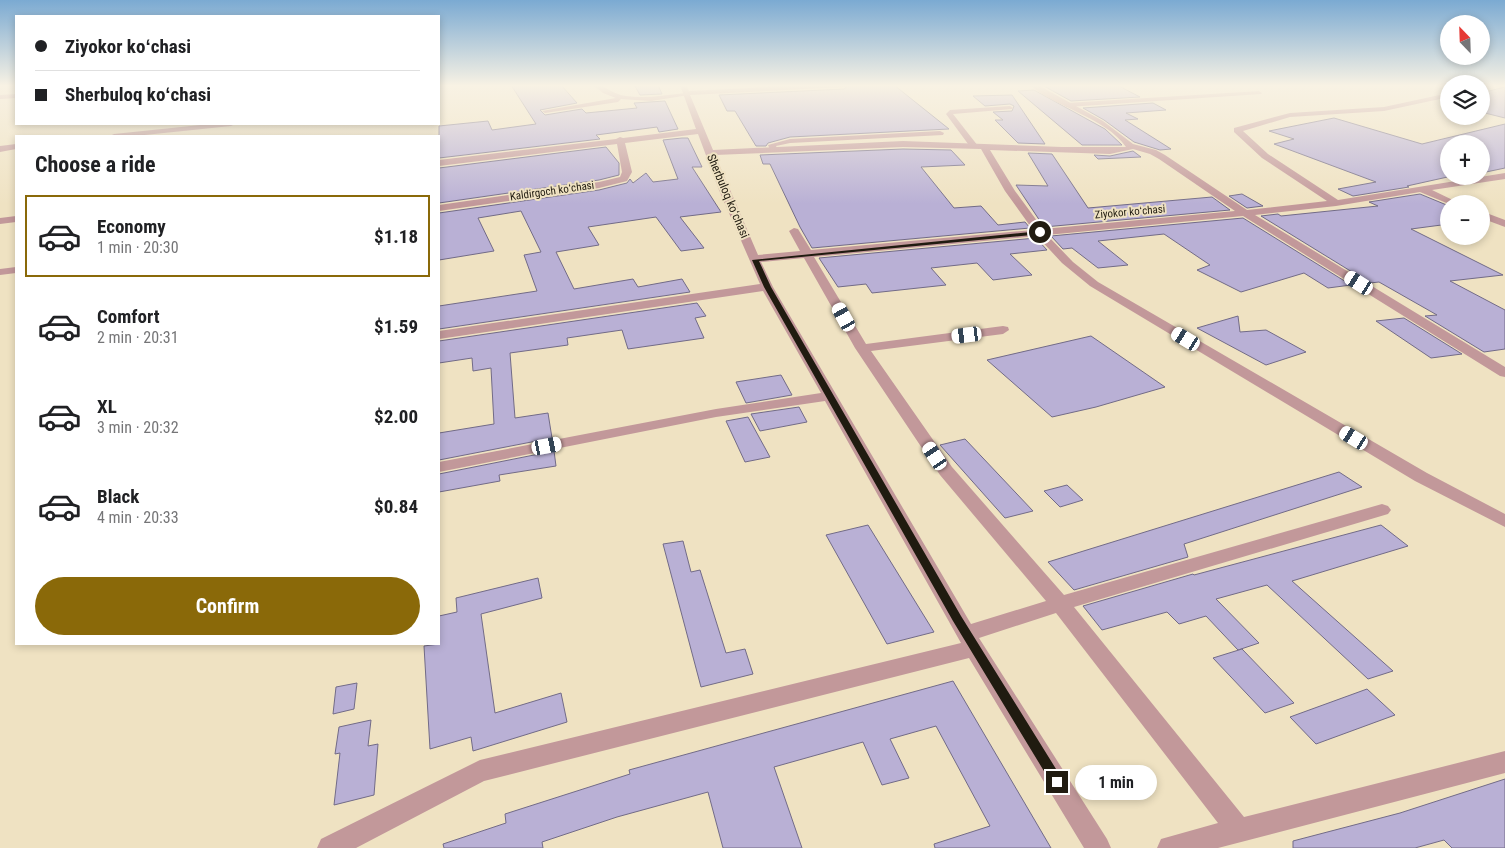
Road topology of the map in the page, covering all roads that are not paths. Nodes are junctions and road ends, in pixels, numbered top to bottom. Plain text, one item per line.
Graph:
1 (221, 125) edge
2 (698, 125) edge
3 (958, 125) edge
4 (1102, 125) edge
5 (1256, 125) edge
6 (700, 131) junction
7 (940, 133) dead end
8 (124, 135) edge
9 (620, 140) junction
10 (974, 146) junction
11 (1130, 146) junction
12 (15, 147) edge
13 (984, 147) junction
14 (0, 148) edge
15 (774, 150) junction
16 (709, 153) junction
17 (440, 163) edge
18 (1505, 176) edge
19 (1423, 190) junction
20 (1440, 197) edge
21 (1336, 203) junction
22 (440, 208) edge
23 (1246, 213) junction
24 (1490, 218) edge
25 (15, 219) edge
26 (0, 221) edge
27 (1505, 224) edge
28 (794, 231) dead end
29 (1040, 232) junction
30 (809, 255) junction
31 (755, 260) junction
32 (15, 270) edge
33 (0, 272) edge
34 (767, 287) junction
35 (1002, 330) dead end
36 (440, 335) edge
37 (862, 348) junction
38 (1505, 373) edge
39 (831, 396) junction
40 (440, 467) edge
41 (1382, 510) dead end
42 (1505, 521) edge
43 (1060, 604) junction
44 (970, 641) junction
45 (1505, 762) edge
46 (1238, 830) junction
47 (330, 848) edge
48 (1098, 848) edge
49 (1170, 848) edge

1 - 8 street
2 - 6 street, Sherbuloq koʻchasi
3 - 10 lane
4 - 11 street
5 - 21 street
6 - 9 street
6 - 16 street, Sherbuloq koʻchasi
7 - 15 lane
9 - 17 street
9 - 22 street, Kaldirgoch koʻchasi
10 - 13 street
10 - 15 street
11 - 13 street
11 - 23 street
12 - 14 street
13 - 29 street
15 - 16 street
16 - 31 street, Sherbuloq koʻchasi
18 - 19 street, Ziyokor koʻchasi
19 - 20 street
19 - 21 street, Ziyokor koʻchasi
21 - 23 street, Ziyokor koʻchasi
23 - 29 street, Ziyokor koʻchasi
23 - 38 street
24 - 27 street
25 - 26 street
28 - 30 street
29 - 30 street, Ziyokor koʻchasi
29 - 42 street
30 - 31 street, Ziyokor koʻchasi
30 - 37 street
31 - 34 street, Sherbuloq koʻchasi
32 - 33 street
34 - 36 street
34 - 39 street, Sherbuloq koʻchasi
35 - 37 street
37 - 43 street
39 - 40 street
39 - 44 street, Sherbuloq koʻchasi
41 - 43 street
43 - 44 street
43 - 46 street
44 - 47 street
44 - 48 street, Sherbuloq koʻchasi
45 - 46 street
46 - 49 street

